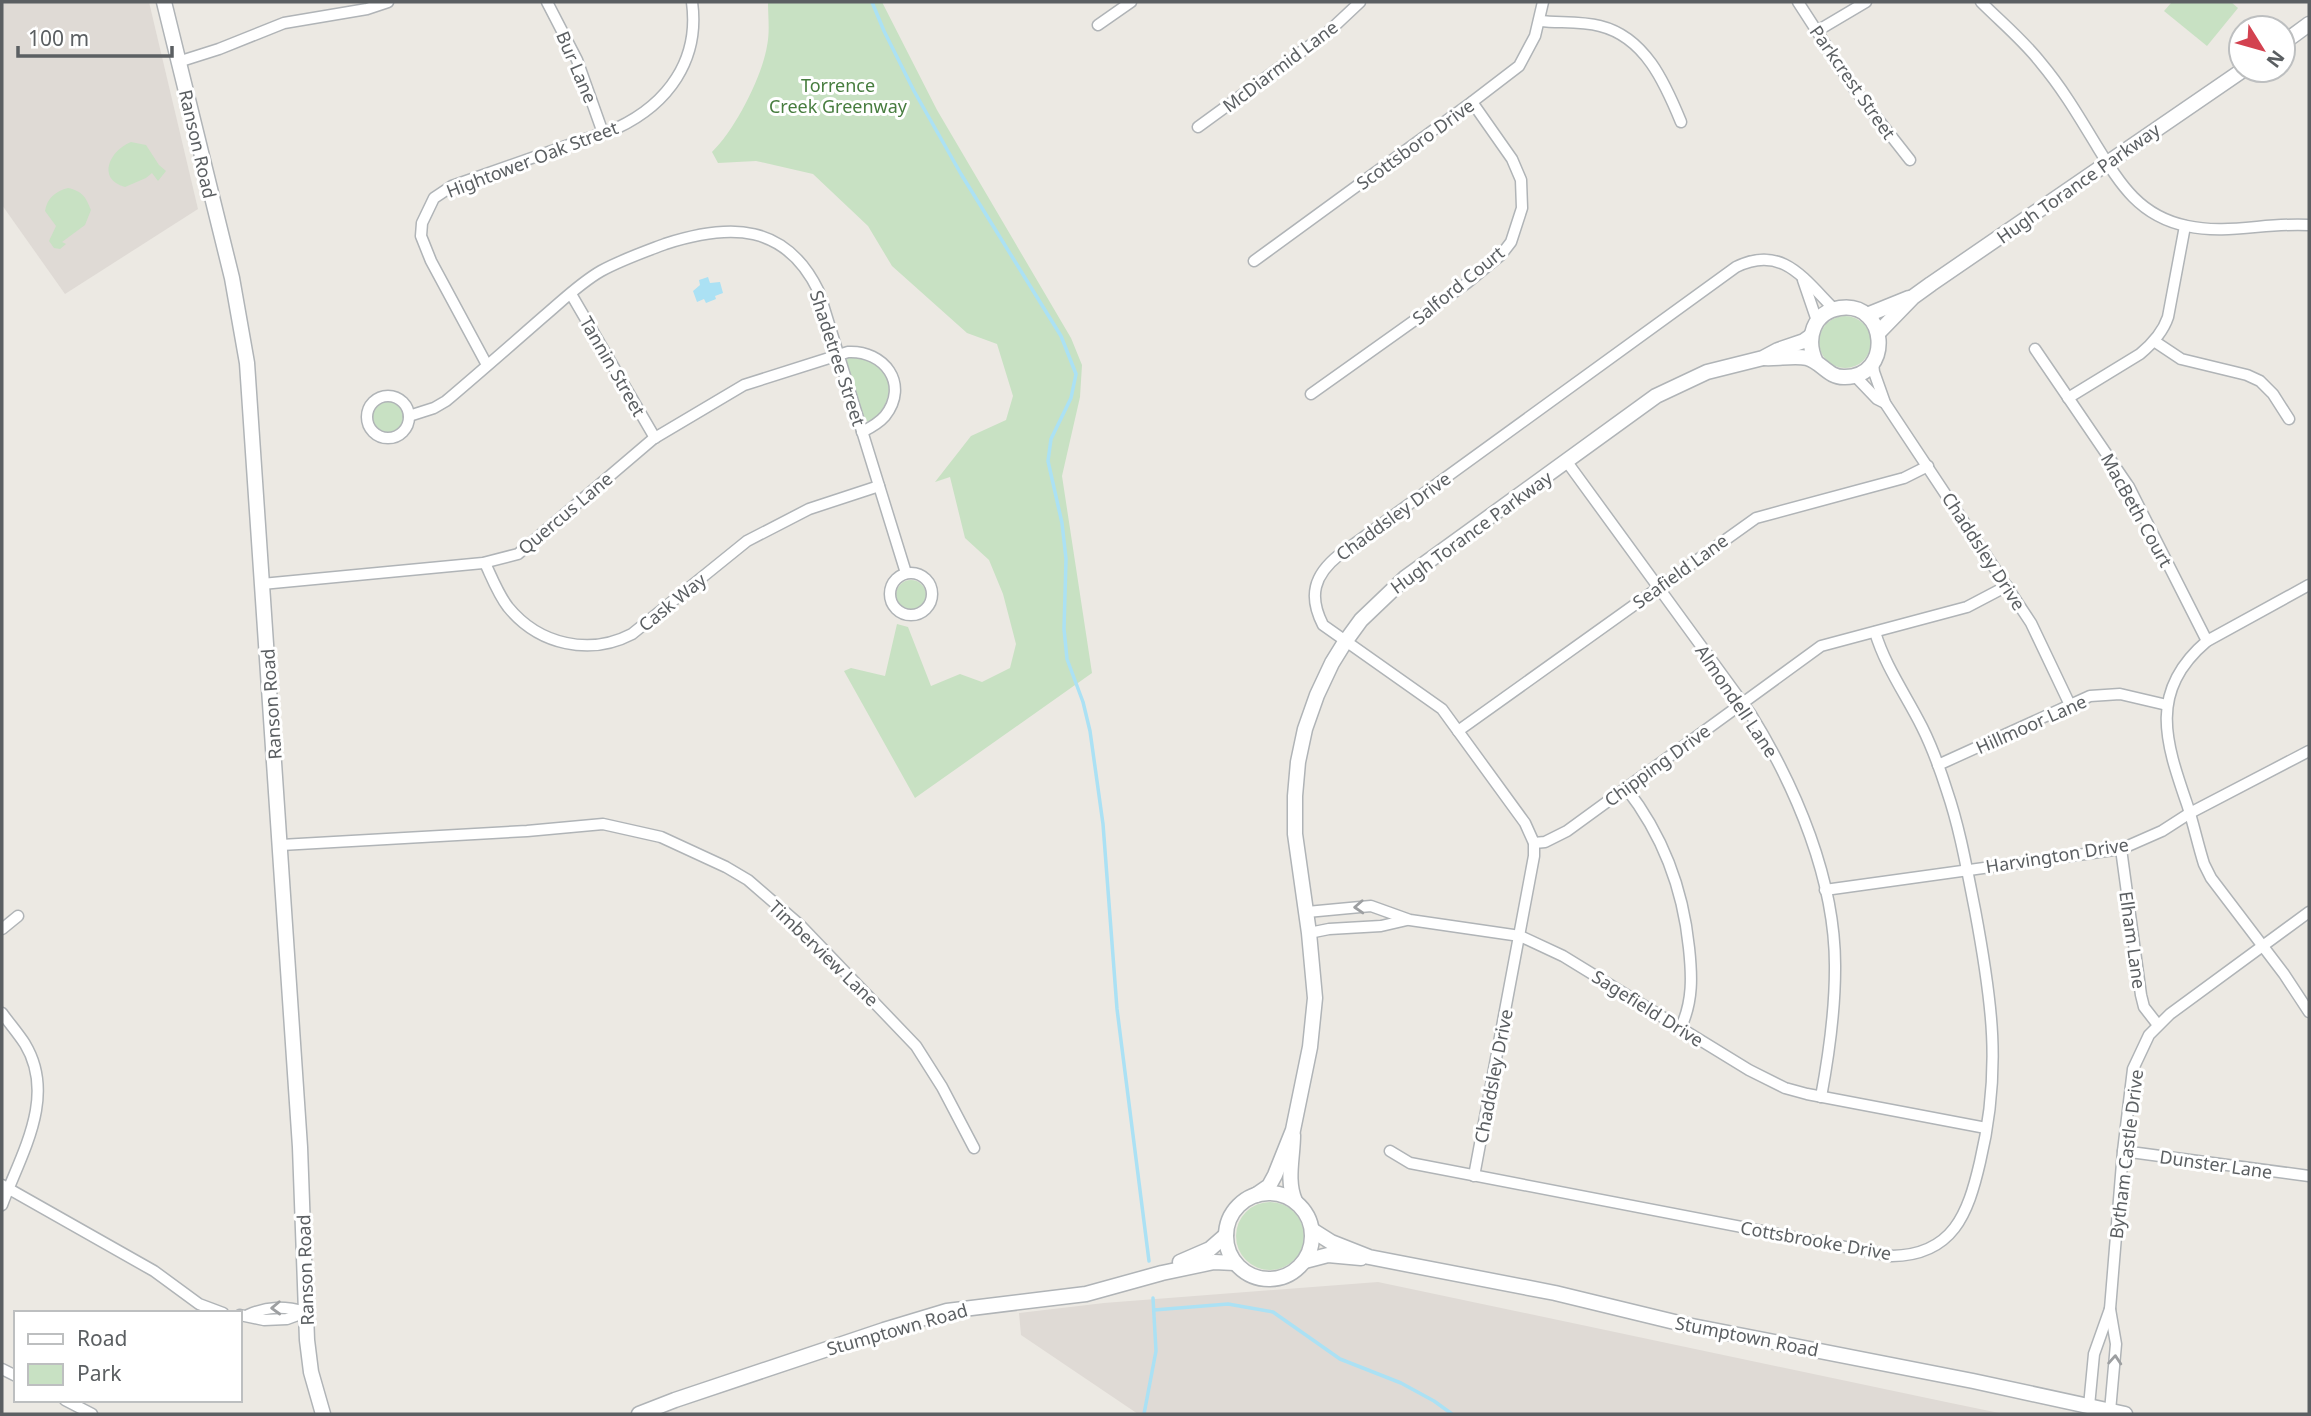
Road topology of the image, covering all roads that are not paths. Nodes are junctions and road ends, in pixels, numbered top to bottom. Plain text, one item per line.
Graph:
1 (164, 2) edge
2 (387, 2) edge
3 (547, 2) edge
4 (692, 2) edge
5 (1131, 2) edge
6 (1360, 2) edge
7 (1544, 2) edge
8 (1798, 2) edge
9 (1866, 2) edge
10 (1981, 2) edge
11 (1540, 21) junction
12 (1098, 25) dead end
13 (1817, 31) junction
14 (178, 62) junction
15 (2227, 81) edge
16 (1472, 103) junction
17 (1681, 121) dead end
18 (1198, 127) dead end
19 (604, 133) junction
20 (1910, 160) dead end
21 (2106, 163) junction
22 (2309, 225) edge
23 (2185, 226) junction
24 (1254, 261) dead end
25 (1803, 280) junction
26 (571, 294) junction
27 (1913, 297) junction
28 (1834, 309) junction
29 (1867, 315) junction
30 (1817, 321) junction
31 (1879, 332) junction
32 (1811, 336) junction
33 (2154, 341) junction
34 (2035, 349) dead end
35 (838, 355) junction
36 (1763, 358) junction
37 (1816, 362) junction
38 (1873, 363) junction
39 (487, 365) junction
40 (1855, 376) junction
41 (1311, 394) dead end
42 (2068, 398) junction
43 (1885, 403) junction
44 (409, 416) junction
45 (2289, 419) dead end
46 (862, 432) junction
47 (655, 438) junction
48 (1567, 462) junction
49 (1928, 466) junction
50 (879, 486) junction
51 (485, 563) junction
52 (906, 573) junction
53 (262, 584) junction
54 (2309, 585) edge
55 (2007, 586) junction
56 (1657, 588) junction
57 (1875, 632) junction
58 (2207, 641) junction
59 (1345, 642) junction
60 (1742, 702) junction
61 (2070, 705) junction
62 (2167, 705) junction
63 (1458, 731) junction
64 (2309, 751) edge
65 (1938, 765) junction
66 (1626, 788) junction
67 (2190, 813) junction
68 (1534, 843) junction
69 (281, 845) junction
70 (2121, 849) junction
71 (1966, 869) junction
72 (1825, 890) junction
73 (1307, 912) junction
74 (2309, 912) edge
75 (18, 916) dead end
76 (1410, 920) junction
77 (2, 929) edge
78 (1309, 933) junction
79 (1520, 936) junction
80 (2263, 947) junction
81 (2309, 1012) edge
82 (2, 1013) edge
83 (2158, 1025) junction
84 (1681, 1027) junction
85 (1821, 1097) junction
86 (1986, 1128) junction
87 (1293, 1130) junction
88 (974, 1148) dead end
89 (1390, 1151) dead end
90 (2123, 1151) junction
91 (1474, 1176) junction
92 (2309, 1176) edge
93 (5, 1187) edge
94 (1256, 1195) junction
95 (1295, 1201) junction
96 (2, 1205) edge
97 (1312, 1230) junction
98 (1226, 1235) junction
99 (1369, 1257) junction
100 (1305, 1261) junction
101 (1235, 1263) junction
102 (1162, 1273) junction
103 (2110, 1309) junction
104 (218, 1311) edge
105 (306, 1312) junction
106 (244, 1315) edge
107 (69, 1402) edge
108 (2088, 1406) junction
109 (2110, 1411) junction
110 (92, 1414) edge
111 (323, 1414) edge
112 (639, 1414) edge
113 (2125, 1414) edge

1 - 14 street, Ranson Road
2 - 14 street
3 - 19 street, Bur Lane
4 - 19 street, Hightower Oak Street
5 - 12 street
6 - 18 street, McDiarmid Lane
7 - 11 street, Scottsboro Drive
8 - 13 street, Parkcrest Street
9 - 13 street
10 - 21 street
11 - 16 street, Scottsboro Drive
11 - 17 street
13 - 20 street, Parkcrest Street
14 - 53 street, Ranson Road
15 - 21 street, Hugh Torance Parkway
16 - 24 street, Scottsboro Drive
16 - 41 street, Salford Court
19 - 39 street, Hightower Oak Street
21 - 23 street
21 - 27 street, Hugh Torance Parkway
22 - 23 street
23 - 33 street
25 - 28 street, Chaddsley Drive
25 - 30 street
25 - 59 street, Chaddsley Drive
26 - 35 street, Shadetree Street
26 - 39 street, Shadetree Street
26 - 47 street, Tannin Street
27 - 29 street, Hugh Torance Parkway
27 - 31 street, Hugh Torance Parkway
28 - 29 street
28 - 30 street
29 - 31 street
30 - 32 street
31 - 38 street
32 - 36 street, Hugh Torance Parkway
32 - 37 street
33 - 42 street
33 - 45 street
34 - 42 street, MacBeth Court
35 - 46 street, Shadetree Street
35 - 46 street, Quercus Lane
35 - 47 street, Quercus Lane
36 - 37 street, Hugh Torance Parkway
36 - 48 street, Hugh Torance Parkway
37 - 40 street, Hugh Torance Parkway
38 - 40 street
38 - 43 street, Chaddsley Drive
39 - 44 street, Shadetree Street
40 - 43 street, Chaddsley Drive
42 - 58 street, MacBeth Court
43 - 49 street, Chaddsley Drive
44 - 44 street, Shadetree Street
46 - 50 street, Shadetree Street
47 - 51 street, Quercus Lane
48 - 56 street, Almondell Lane
48 - 59 street, Hugh Torance Parkway
49 - 55 street, Chaddsley Drive
49 - 56 street, Seafield Lane
50 - 51 street, Cask Way
50 - 52 street, Shadetree Street
51 - 53 street, Quercus Lane
52 - 52 street
53 - 69 street, Ranson Road
54 - 58 street
55 - 57 street, Chipping Drive
55 - 61 street, Chaddsley Drive
56 - 60 street, Almondell Lane
56 - 63 street, Seafield Lane
57 - 60 street, Chipping Drive
57 - 65 street, Cottsbrooke Drive
58 - 62 street
59 - 63 street, Chaddsley Drive
59 - 73 street, Hugh Torance Parkway
60 - 66 street, Chipping Drive
60 - 72 street, Almondell Lane
61 - 62 street, Hillmoor Lane
61 - 65 street, Hillmoor Lane
62 - 67 street
63 - 68 street, Chaddsley Drive
64 - 67 street, Harvington Drive
65 - 71 street, Cottsbrooke Drive
66 - 68 street, Chipping Drive
66 - 84 street
67 - 70 street, Harvington Drive
67 - 80 street
68 - 79 street, Chaddsley Drive
69 - 88 street, Timberview Lane
69 - 105 street, Ranson Road
70 - 71 street, Harvington Drive
70 - 83 street, Elham Lane
71 - 72 street, Harvington Drive
71 - 86 street, Cottsbrooke Drive
72 - 85 street, Almondell Lane
76 -> 73 street, Sagefield Drive
73 - 78 street, Hugh Torance Parkway
74 - 80 street, Bytham Castle Drive
75 - 77 street
76 - 78 street
76 - 79 street, Sagefield Drive
78 - 87 street, Hugh Torance Parkway
79 - 84 street, Sagefield Drive
79 - 91 street, Chaddsley Drive
80 - 81 street
80 - 83 street, Bytham Castle Drive
82 - 93 street
83 - 90 street, Bytham Castle Drive
84 - 85 street, Sagefield Drive
85 - 86 street, Sagefield Drive
86 - 91 street, Cottsbrooke Drive
87 - 94 street, Hugh Torance Parkway
87 - 95 street, Hugh Torance Parkway
89 - 91 street, Cottsbrooke Drive
90 - 92 street, Dunster Lane
90 - 103 street, Bytham Castle Drive
93 - 96 street
93 - 104 street
94 - 95 street
94 - 98 street
95 - 97 street
97 - 99 street, Stumptown Road
97 - 100 street
98 - 101 street
98 - 102 street, Stumptown Road
99 - 100 street, Stumptown Road
99 - 108 street, Stumptown Road
100 - 101 street
101 - 102 street, Stumptown Road
102 - 112 street, Stumptown Road
103 - 108 street, Bytham Castle Drive
109 -> 103 street, Bytham Castle Drive
105 - 106 street
105 - 111 street, Ranson Road
107 - 110 street
108 - 109 street, Stumptown Road
109 - 113 street, Stumptown Road

